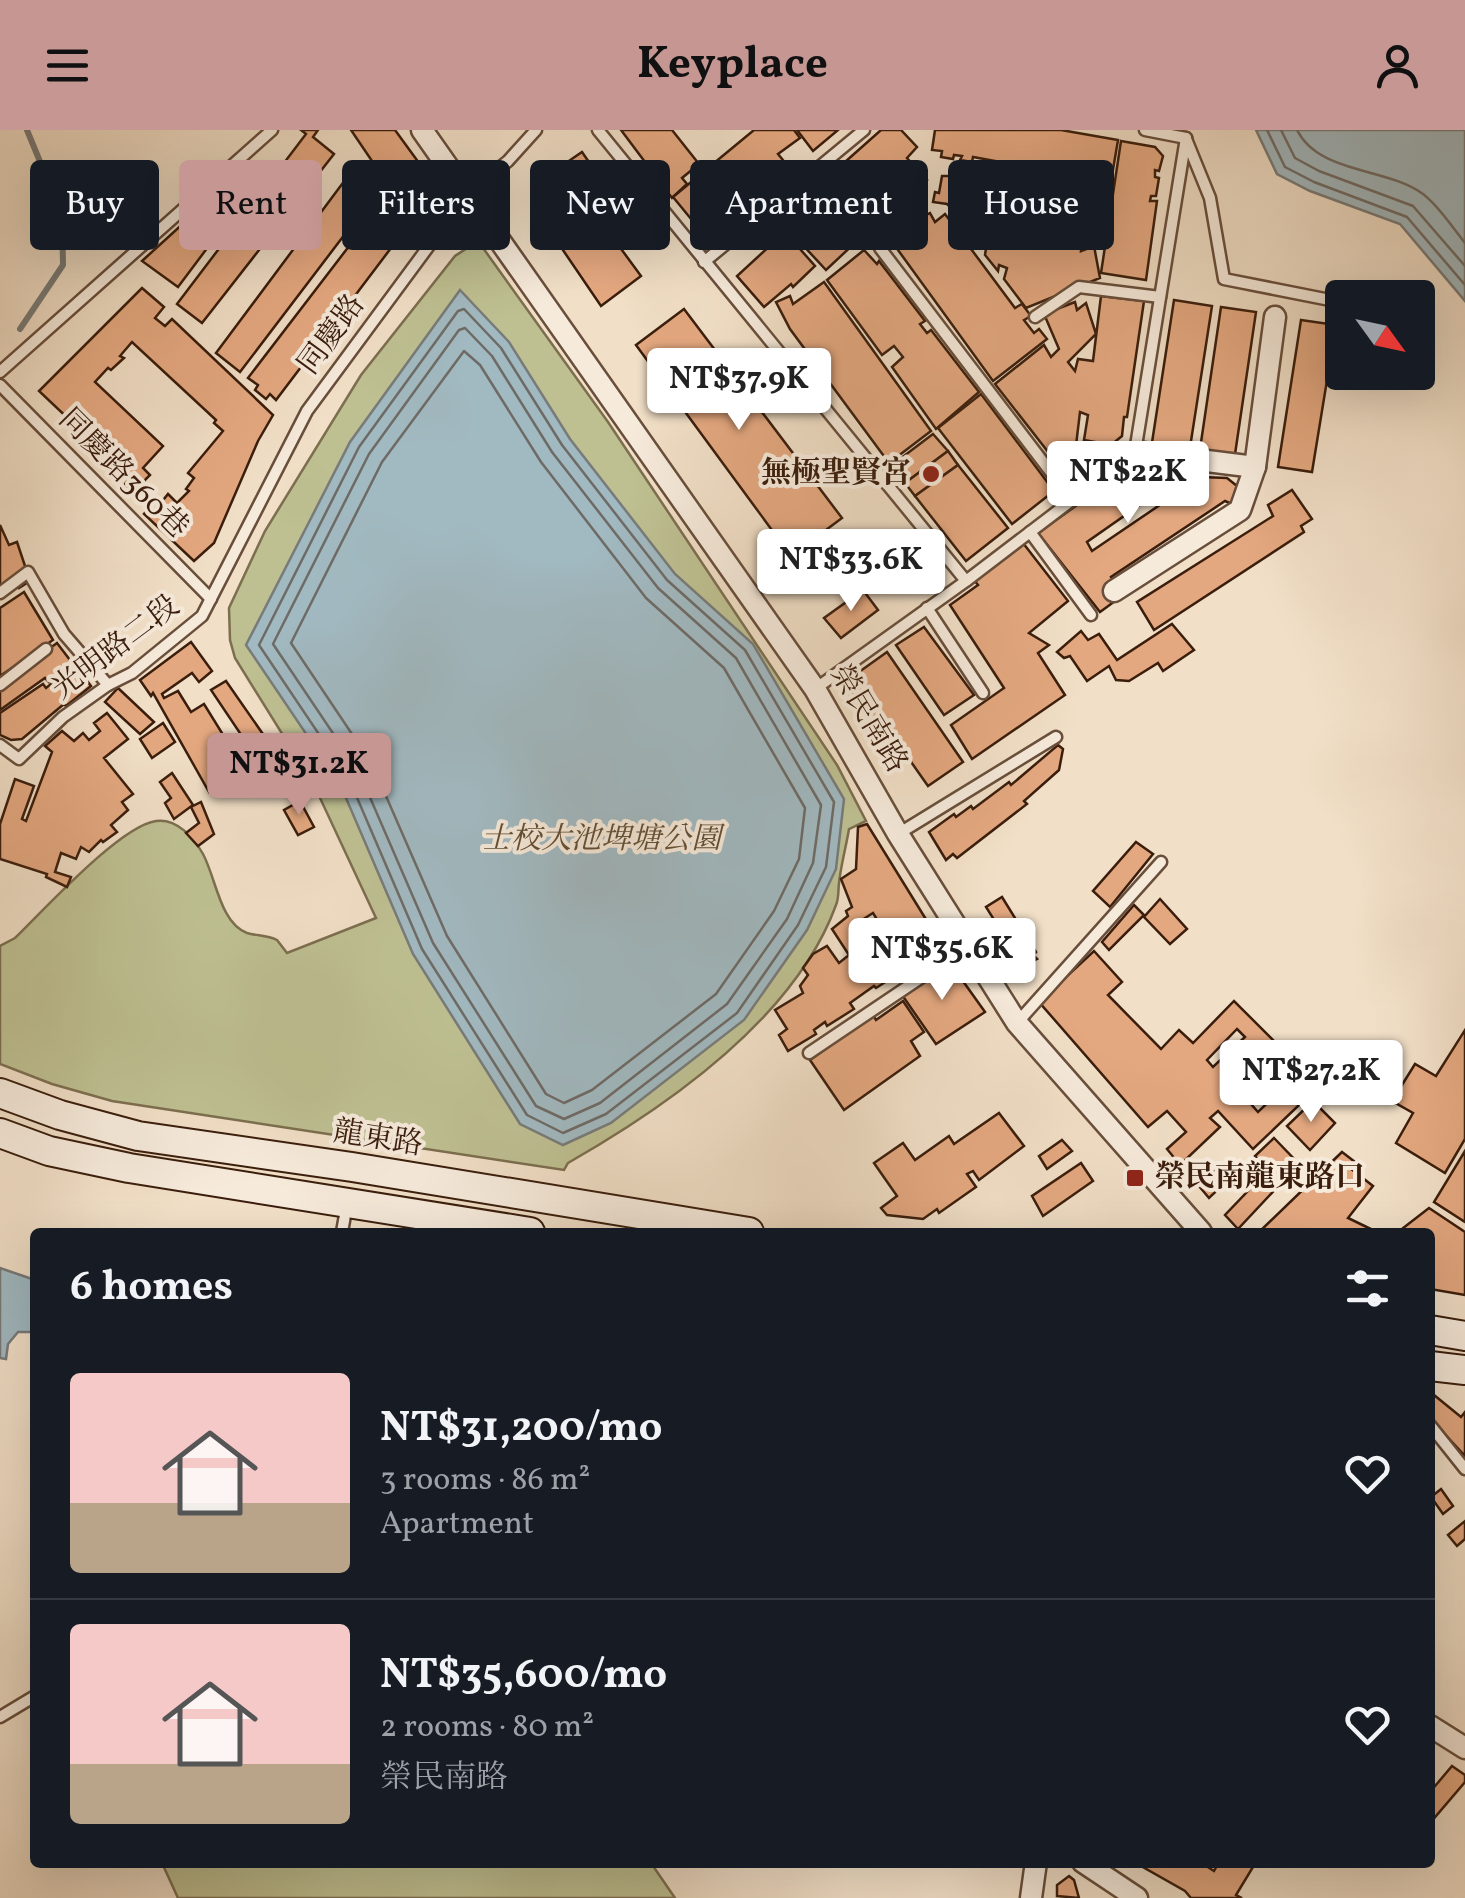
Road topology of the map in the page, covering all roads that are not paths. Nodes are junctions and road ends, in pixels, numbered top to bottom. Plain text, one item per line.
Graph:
1 (272, 130) edge
2 (422, 130) edge
3 (536, 130) edge
4 (598, 130) edge
5 (864, 130) edge
6 (1145, 130) edge
7 (1186, 138) junction
8 (444, 160) edge
9 (509, 160) edge
10 (426, 250) edge
11 (508, 250) edge
12 (882, 250) edge
13 (704, 262) junction
14 (1160, 297) junction
15 (1325, 299) edge
16 (1035, 317) dead end
17 (1275, 318) dead end
18 (0, 372) edge
19 (0, 385) edge
20 (1135, 452) junction
21 (1255, 466) junction
22 (1072, 500) junction
23 (1030, 532) junction
24 (966, 581) junction
25 (1114, 590) dead end
26 (0, 594) edge
27 (212, 599) junction
28 (927, 608) junction
29 (1091, 615) dead end
30 (46, 649) dead end
31 (0, 685) edge
32 (108, 685) junction
33 (814, 689) junction
34 (983, 693) dead end
35 (1056, 737) dead end
36 (0, 745) edge
37 (898, 834) junction
38 (1162, 862) dead end
39 (968, 946) junction
40 (1017, 1024) junction
41 (810, 1054) dead end
42 (0, 1093) edge
43 (60, 1115) junction
44 (0, 1134) edge
45 (49, 1151) junction
46 (347, 1204) junction
47 (343, 1228) edge
48 (504, 1228) edge
49 (688, 1228) edge
50 (1197, 1228) edge
51 (1435, 1331) edge
52 (1465, 1336) edge
53 (1435, 1367) edge
54 (1465, 1370) edge
55 (1435, 1431) edge
56 (1465, 1470) edge
57 (30, 1699) edge
58 (0, 1718) edge
59 (1435, 1729) edge
60 (1465, 1748) edge
61 (1035, 1868) edge
62 (1093, 1868) edge
63 (1031, 1898) edge
64 (1137, 1898) edge

1 - 18 lane
2 - 8 street, 榮民南路
3 - 9 lane, 同慶路
4 - 13 lane
5 - 13 lane
6 - 7 lane
7 - 14 lane
7 - 15 lane
10 - 27 lane, 同慶路
11 - 33 street, 榮民南路
12 - 22 lane
13 - 24 lane
14 - 16 lane
14 - 20 lane
17 - 21 street
19 - 27 lane, 同慶路360巷
20 - 21 street
20 - 22 lane
21 - 25 street
22 - 23 lane
23 - 24 lane
23 - 29 lane
24 - 28 lane
26 - 32 lane
27 - 32 lane, 光明路二段
28 - 33 lane
28 - 34 lane
30 - 31 lane
32 - 36 lane, 光明路二段
33 - 37 street, 榮民南路
35 - 37 lane
37 - 39 street, 榮民南路
38 - 40 lane
39 - 40 street, 榮民南路
39 - 41 lane
40 - 50 street, 榮民南路
42 - 43 street, 龍東路
43 - 45 street
43 - 49 street, 龍東路
44 - 45 street
45 - 46 street
46 - 47 lane
46 - 48 street
51 - 52 street
53 - 54 street
55 - 56 lane
57 - 58 lane
59 - 60 street
61 - 63 street
62 - 64 street

